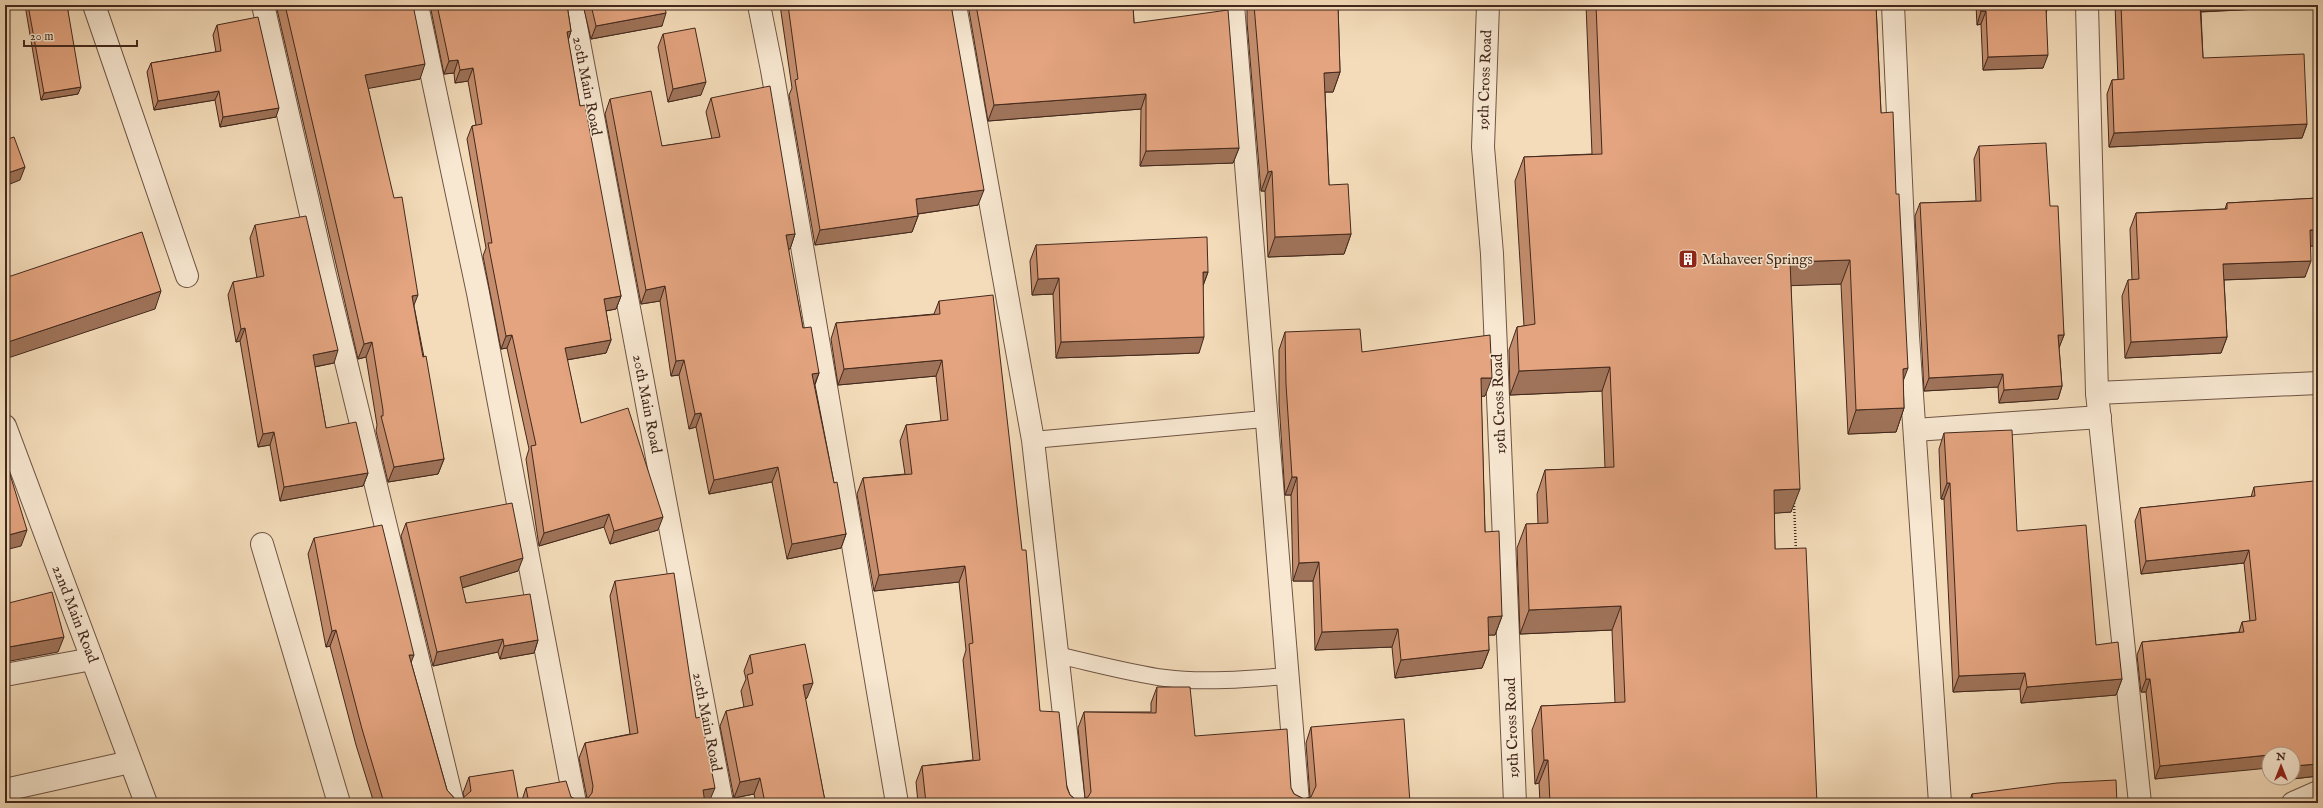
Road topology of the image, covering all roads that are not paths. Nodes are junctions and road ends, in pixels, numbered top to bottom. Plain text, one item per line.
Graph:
1 (94, 5) edge
2 (263, 5) edge
3 (418, 5) edge
4 (572, 5) edge
5 (759, 5) edge
6 (955, 5) edge
7 (1233, 5) edge
8 (1488, 5) edge
9 (1893, 5) edge
10 (2087, 5) edge
11 (187, 276) dead end
12 (2318, 383) edge
13 (2097, 393) junction
14 (2100, 417) junction
15 (1264, 418) dead end
16 (1915, 430) junction
17 (7, 437) edge
18 (1034, 440) junction
19 (262, 544) dead end
20 (1057, 655) junction
21 (92, 659) junction
22 (5, 675) edge
23 (1287, 676) junction
24 (130, 762) junction
25 (5, 790) edge
26 (2318, 792) edge
27 (146, 803) edge
28 (339, 803) edge
29 (453, 803) edge
30 (575, 803) edge
31 (722, 803) edge
32 (897, 803) edge
33 (1074, 803) edge
34 (1298, 803) edge
35 (1515, 803) edge
36 (1940, 803) edge
37 (2140, 803) edge
38 (2293, 803) edge

1 - 11 street
2 - 29 street
3 - 30 street
4 - 31 street, 20th Main Road
5 - 32 street
6 - 18 street
7 - 23 street
8 - 35 street, 19th Cross Road
9 - 16 street
10 - 13 street
12 - 13 street
13 - 14 street
14 - 16 street
14 - 37 street
15 - 18 lane
16 - 36 street
17 - 21 street, 22nd Main Road
18 - 20 street
19 - 28 street
20 - 23 lane
20 - 33 street
21 - 22 street
21 - 24 street, 22nd Main Road
23 - 34 street
24 - 25 street
24 - 27 street, 22nd Main Road
26 - 38 street

